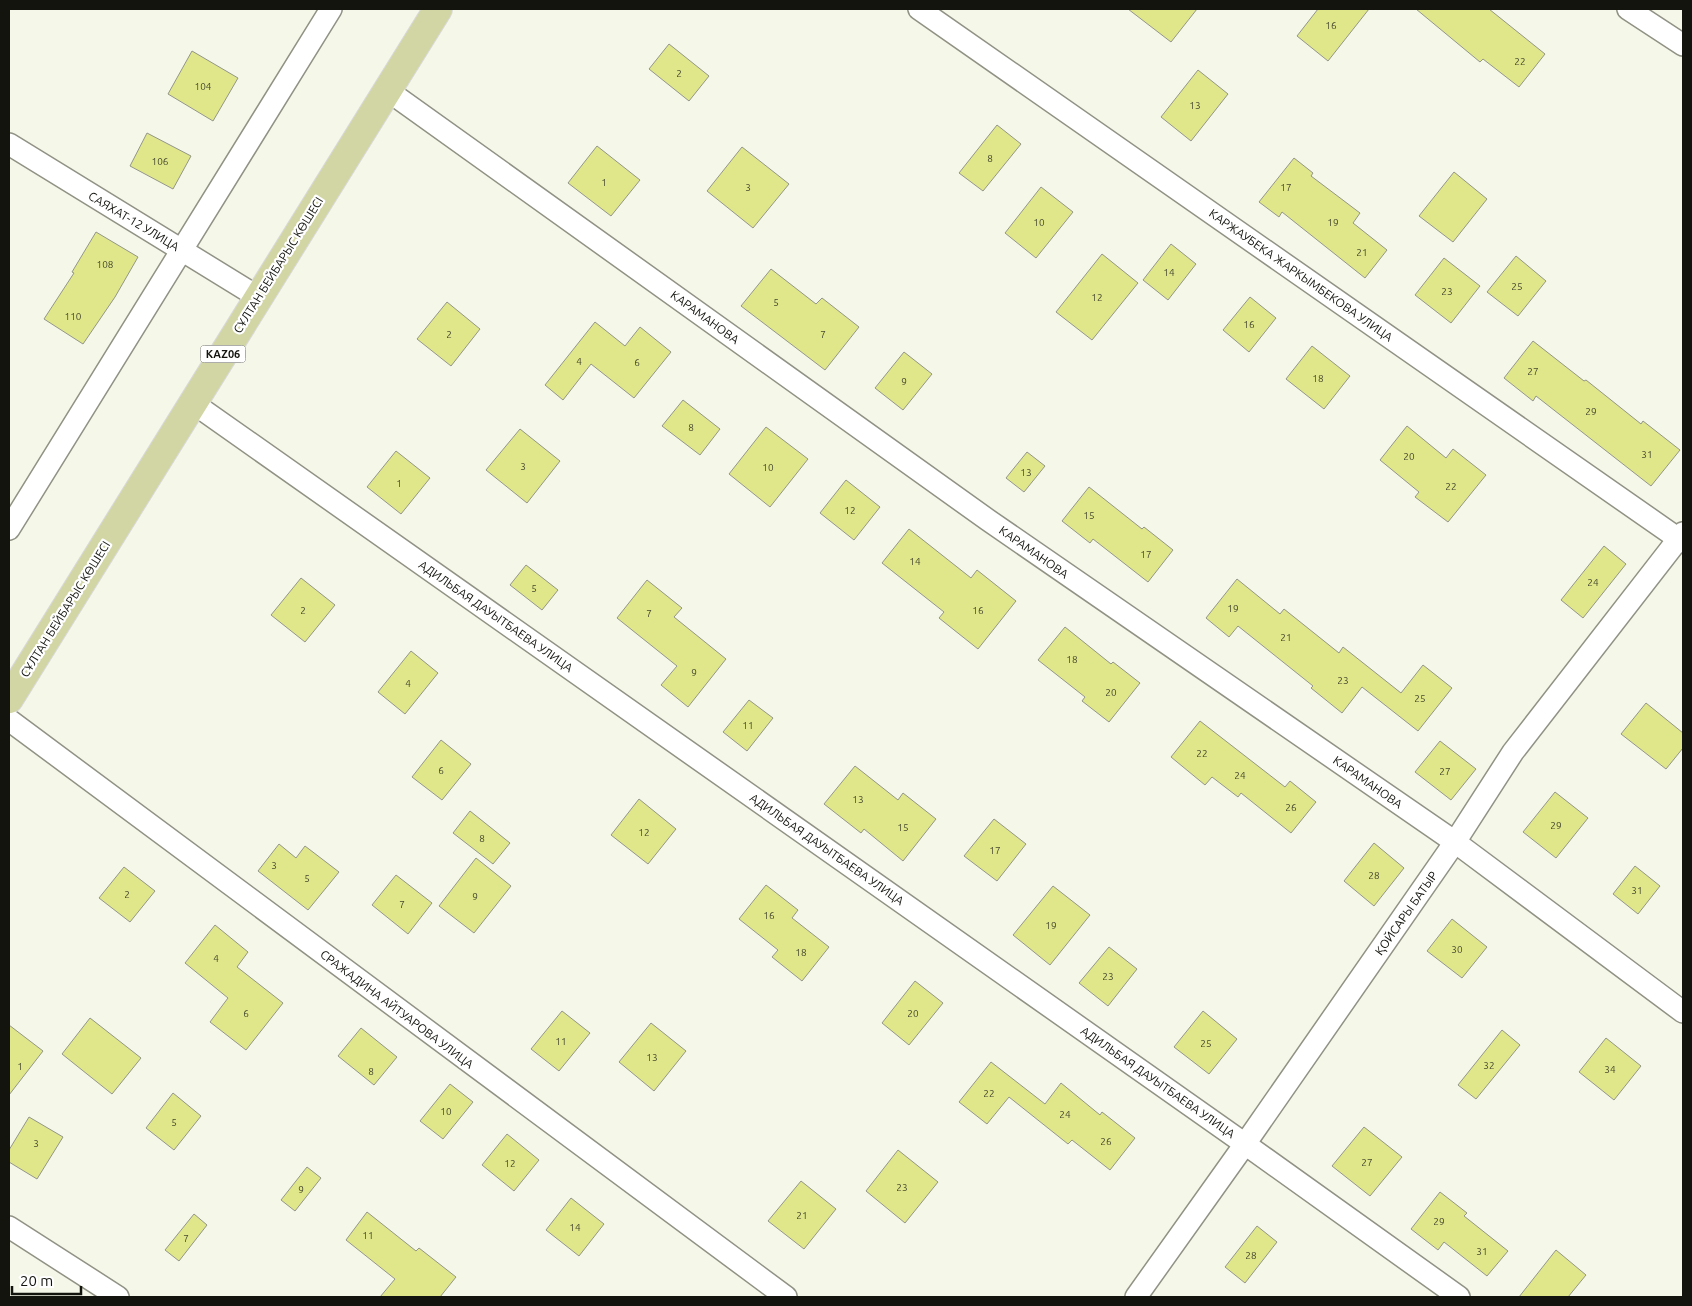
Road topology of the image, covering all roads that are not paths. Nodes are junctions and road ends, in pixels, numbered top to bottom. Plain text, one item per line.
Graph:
1 (331, 9) edge
2 (438, 9) edge
3 (919, 9) edge
4 (1628, 9) edge
5 (1683, 45) edge
6 (387, 90) junction
7 (9, 144) edge
8 (182, 250) junction
9 (258, 297) junction
10 (193, 402) junction
11 (9, 529) edge
12 (1682, 538) edge
13 (9, 699) edge
14 (9, 720) edge
15 (1455, 842) junction
16 (1683, 1012) edge
17 (1246, 1144) junction
18 (9, 1227) edge
19 (118, 1297) edge
20 (786, 1297) edge
21 (1136, 1297) edge
22 (1459, 1297) edge

1 - 8 street
2 - 6 main road, СҰЛТАН БЕЙБАРЫС КӨШЕСІ / KAZ06
3 - 12 street, КАРЖАУБЕКА ЖАРКЫМБЕКОВА УЛИЦА
4 - 5 street
6 - 9 main road, СҰЛТАН БЕЙБАРЫС КӨШЕСІ / KAZ06
6 - 15 street, КАРАМАНОВА
7 - 8 street, САЯХАТ-12 УЛИЦА
8 - 9 street, САЯХАТ-12 УЛИЦА
8 - 11 street
9 - 10 main road, СҰЛТАН БЕЙБАРЫС КӨШЕСІ / KAZ06
10 - 13 main road, СҰЛТАН БЕЙБАРЫС КӨШЕСІ / KAZ06
10 - 17 street, АДИЛЬБАЯ ДАУЫТБАЕВА УЛИЦА
12 - 15 street, ҚОЙСАРЫ БАТЫР
14 - 20 street, СРАЖАДИНА АЙТУАРОВА УЛИЦА
15 - 16 street, КАРАМАНОВА
15 - 17 street, ҚОЙСАРЫ БАТЫР
17 - 21 street, ҚОЙСАРЫ БАТЫР
17 - 22 street, АДИЛЬБАЯ ДАУЫТБАЕВА УЛИЦА
18 - 19 street

